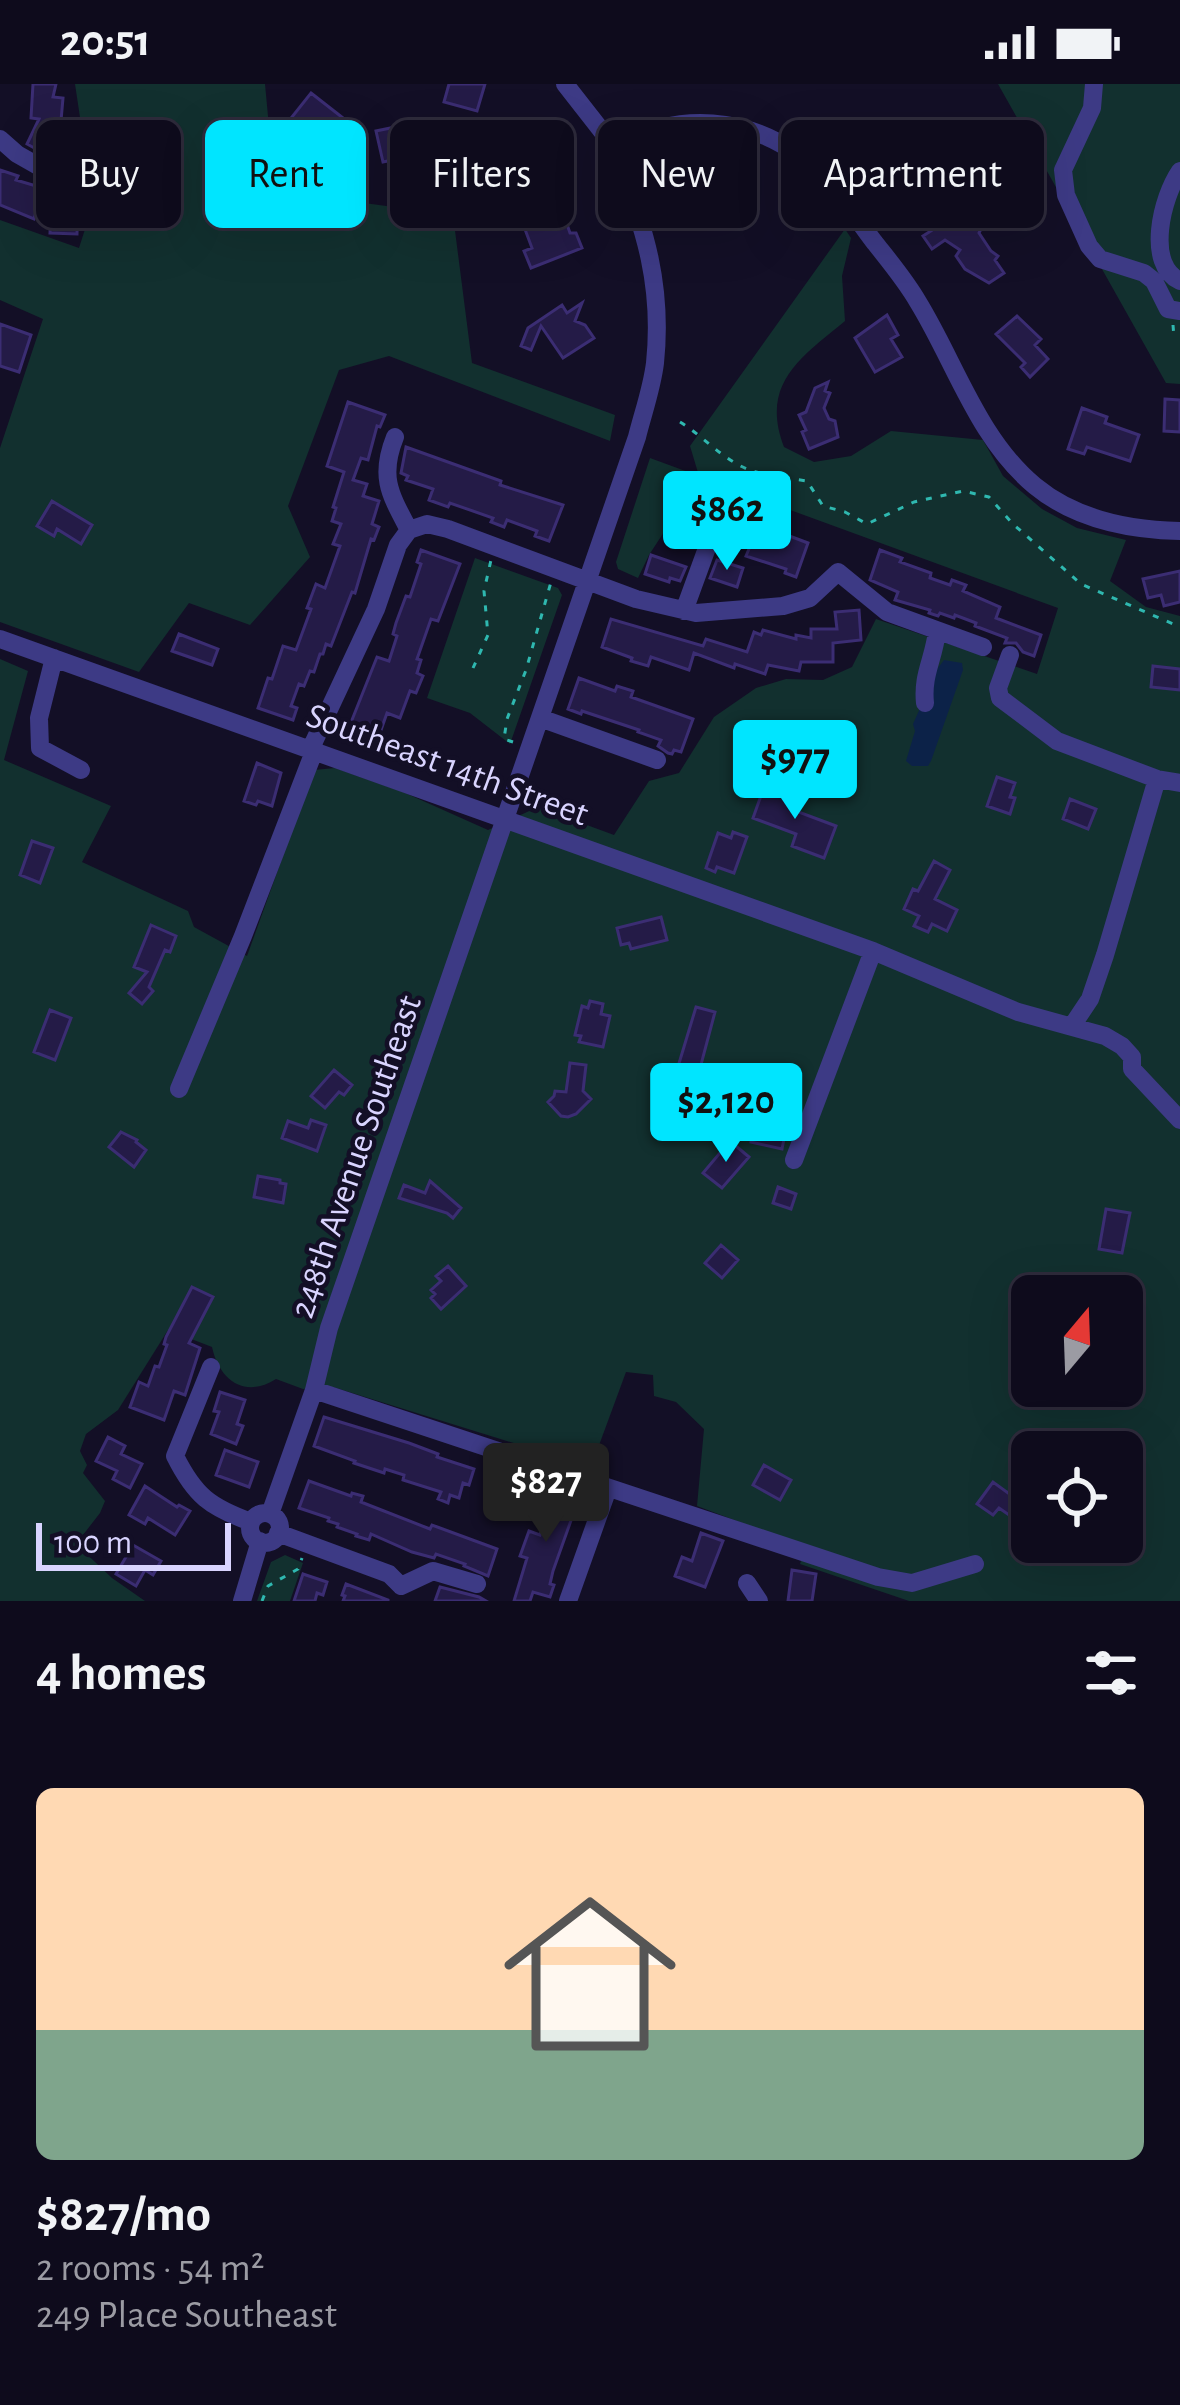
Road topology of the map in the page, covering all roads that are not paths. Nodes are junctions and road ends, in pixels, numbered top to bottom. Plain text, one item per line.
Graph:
1 (566, 84) edge
2 (1094, 84) edge
3 (598, 124) edge
4 (757, 133) edge
5 (0, 139) edge
6 (36, 165) edge
7 (1180, 171) edge
8 (643, 228) edge
9 (1180, 281) edge
10 (1180, 311) edge
11 (395, 437) dead end
12 (409, 530) junction
13 (1180, 531) edge
14 (711, 537) dead end
15 (587, 580) junction
16 (683, 611) junction
17 (937, 631) junction
18 (0, 639) edge
19 (983, 647) dead end
20 (1010, 655) dead end
21 (54, 658) junction
22 (925, 703) dead end
23 (540, 718) junction
24 (313, 748) junction
25 (657, 760) dead end
26 (81, 770) dead end
27 (1157, 779) junction
28 (1180, 783) edge
29 (505, 820) junction
30 (874, 951) junction
31 (1072, 1026) junction
32 (178, 1089) dead end
33 (1180, 1120) edge
34 (794, 1160) dead end
35 (211, 1367) dead end
36 (314, 1390) junction
37 (605, 1497) dead end
38 (261, 1518) junction
39 (269, 1537) junction
40 (975, 1564) dead end
41 (747, 1583) dead end
42 (477, 1584) dead end
43 (403, 1593) edge
44 (242, 1601) edge
45 (568, 1601) edge
46 (759, 1601) edge

1 - 3 street, 248th Avenue Southeast
2 - 10 street
4 - 13 street
5 - 6 street
7 - 9 street
8 - 15 street, 248th Avenue Southeast
11 - 12 street
12 - 15 street
12 - 24 street
14 - 16 street
15 - 16 street
15 - 23 street, 248th Avenue Southeast
16 - 17 street
17 - 19 street
17 - 22 street
18 - 21 street, Southeast 14th Street
20 - 27 street
21 - 24 street, Southeast 14th Street
21 - 26 street
23 - 25 street
23 - 29 street, 248th Avenue Southeast
24 - 29 street, Southeast 14th Street
24 - 32 street
27 - 28 street
27 - 31 street
29 - 30 street, Southeast 14th Street
29 - 36 street, 248th Avenue Southeast
30 - 31 street, Southeast 14th Street
30 - 34 street
31 - 33 street, Southeast 14th Street
35 - 38 street
36 - 38 street, 248th Avenue Southeast
36 - 40 street
37 - 45 street
38 - 39 street
39 - 43 street
39 - 44 street
41 - 46 street
42 - 43 street

